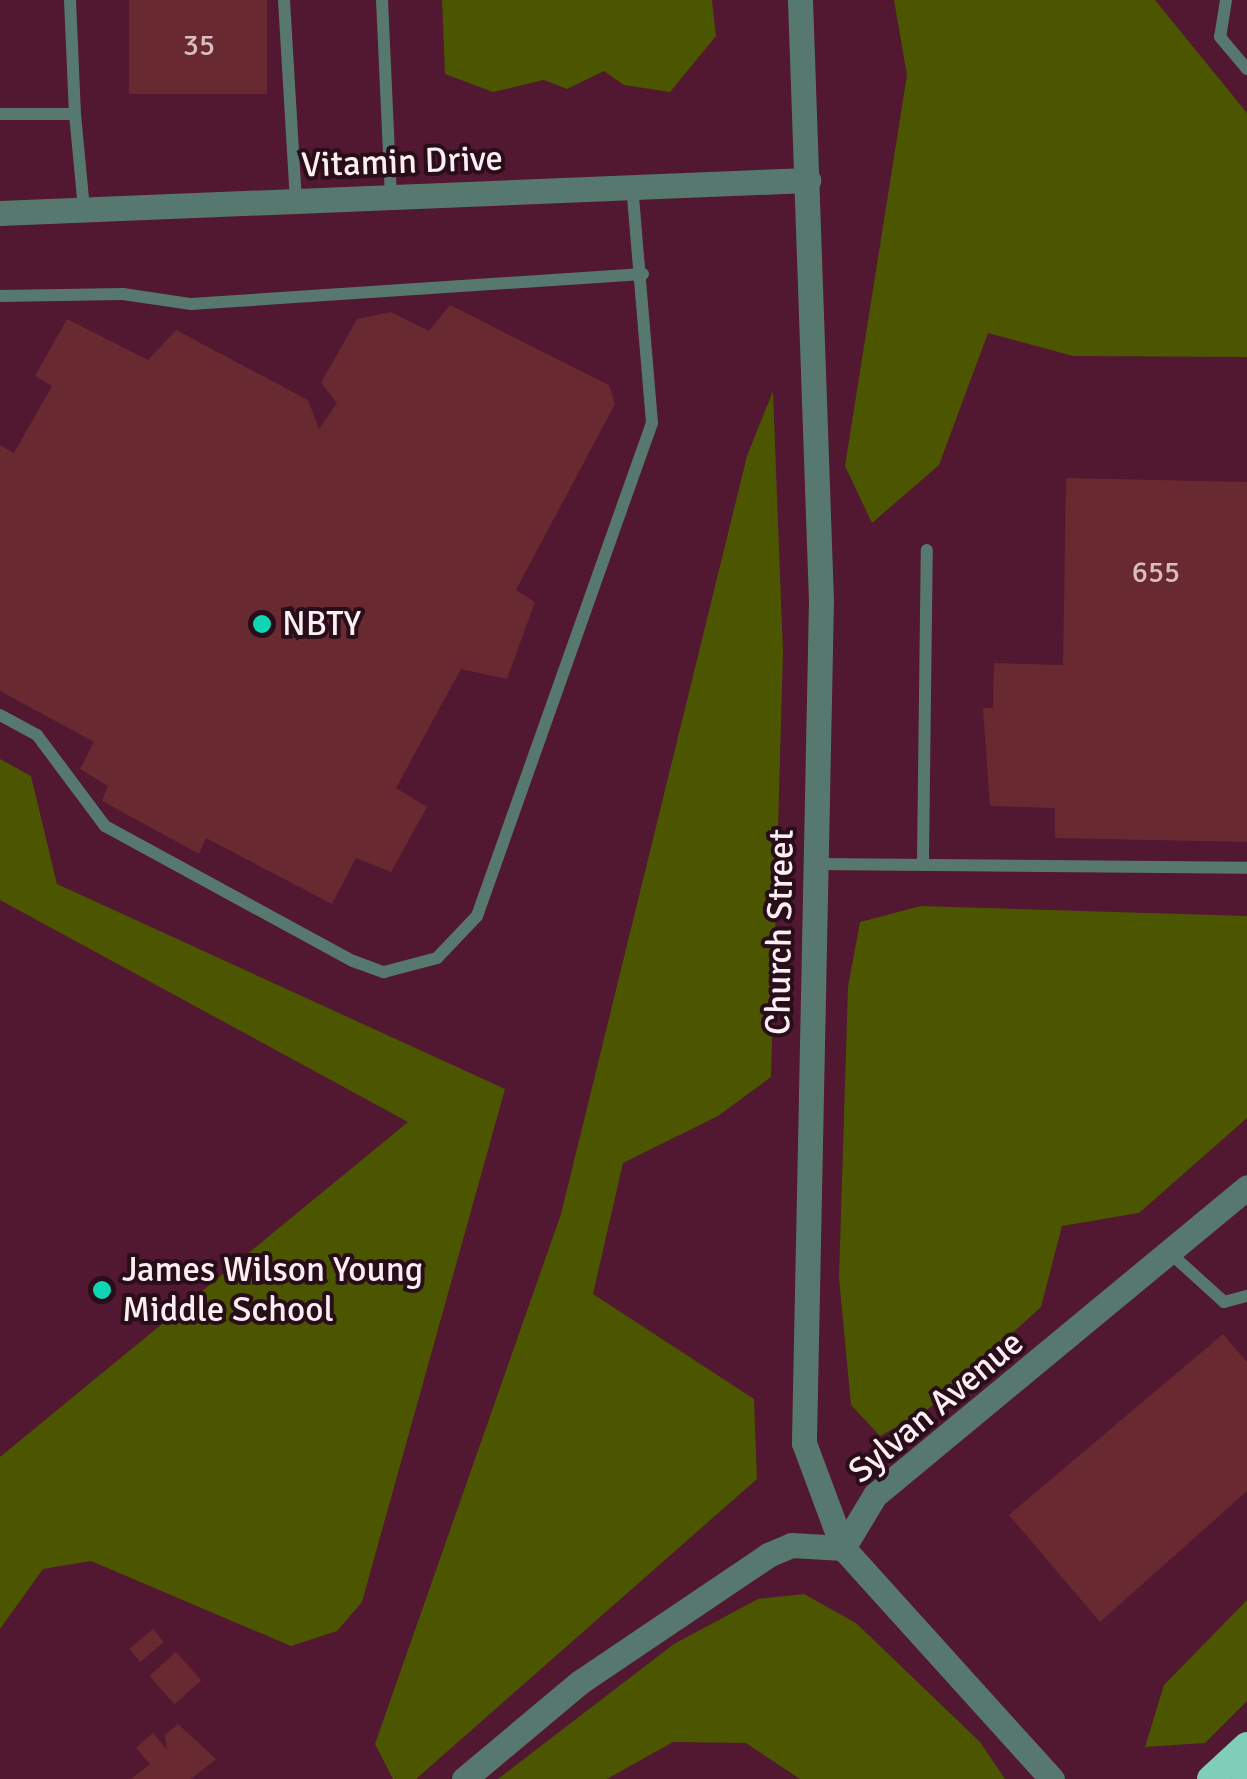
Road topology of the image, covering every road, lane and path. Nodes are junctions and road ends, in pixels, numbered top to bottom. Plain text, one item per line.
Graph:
1 (70, 0) edge
2 (284, 0) edge
3 (382, 0) edge
4 (800, 0) edge
5 (1226, 0) edge
6 (1247, 69) edge
7 (0, 114) edge
8 (75, 114) junction
9 (808, 180) junction
10 (632, 187) junction
11 (391, 197) junction
12 (296, 201) junction
13 (84, 210) junction
14 (0, 213) edge
15 (643, 274) junction
16 (0, 296) edge
17 (927, 550) dead end
18 (0, 715) edge
19 (923, 859) junction
20 (816, 864) junction
21 (1247, 868) edge
22 (1247, 1187) edge
23 (1170, 1253) junction
24 (1247, 1296) edge
25 (843, 1548) junction
26 (1247, 1746) edge
27 (464, 1779) edge
28 (1052, 1779) edge
29 (1211, 1779) edge

1 - 8 lane
2 - 12 lane
3 - 11 lane
4 - 9 street, Church Street
5 - 6 lane
7 - 8 lane
8 - 13 lane
9 - 10 street, Vitamin Drive
9 - 20 street, Church Street
10 - 11 street, Vitamin Drive
10 - 15 lane
11 - 12 street, Vitamin Drive
12 - 13 street, Vitamin Drive
13 - 14 street, Vitamin Drive
15 - 16 lane
15 - 18 lane
17 - 19 lane
19 - 20 lane
19 - 21 lane
20 - 25 street, Church Street
22 - 23 street, Sylvan Avenue
23 - 24 lane
23 - 25 street, Sylvan Avenue
25 - 27 street
25 - 28 street, Church Street
26 - 29 highway

